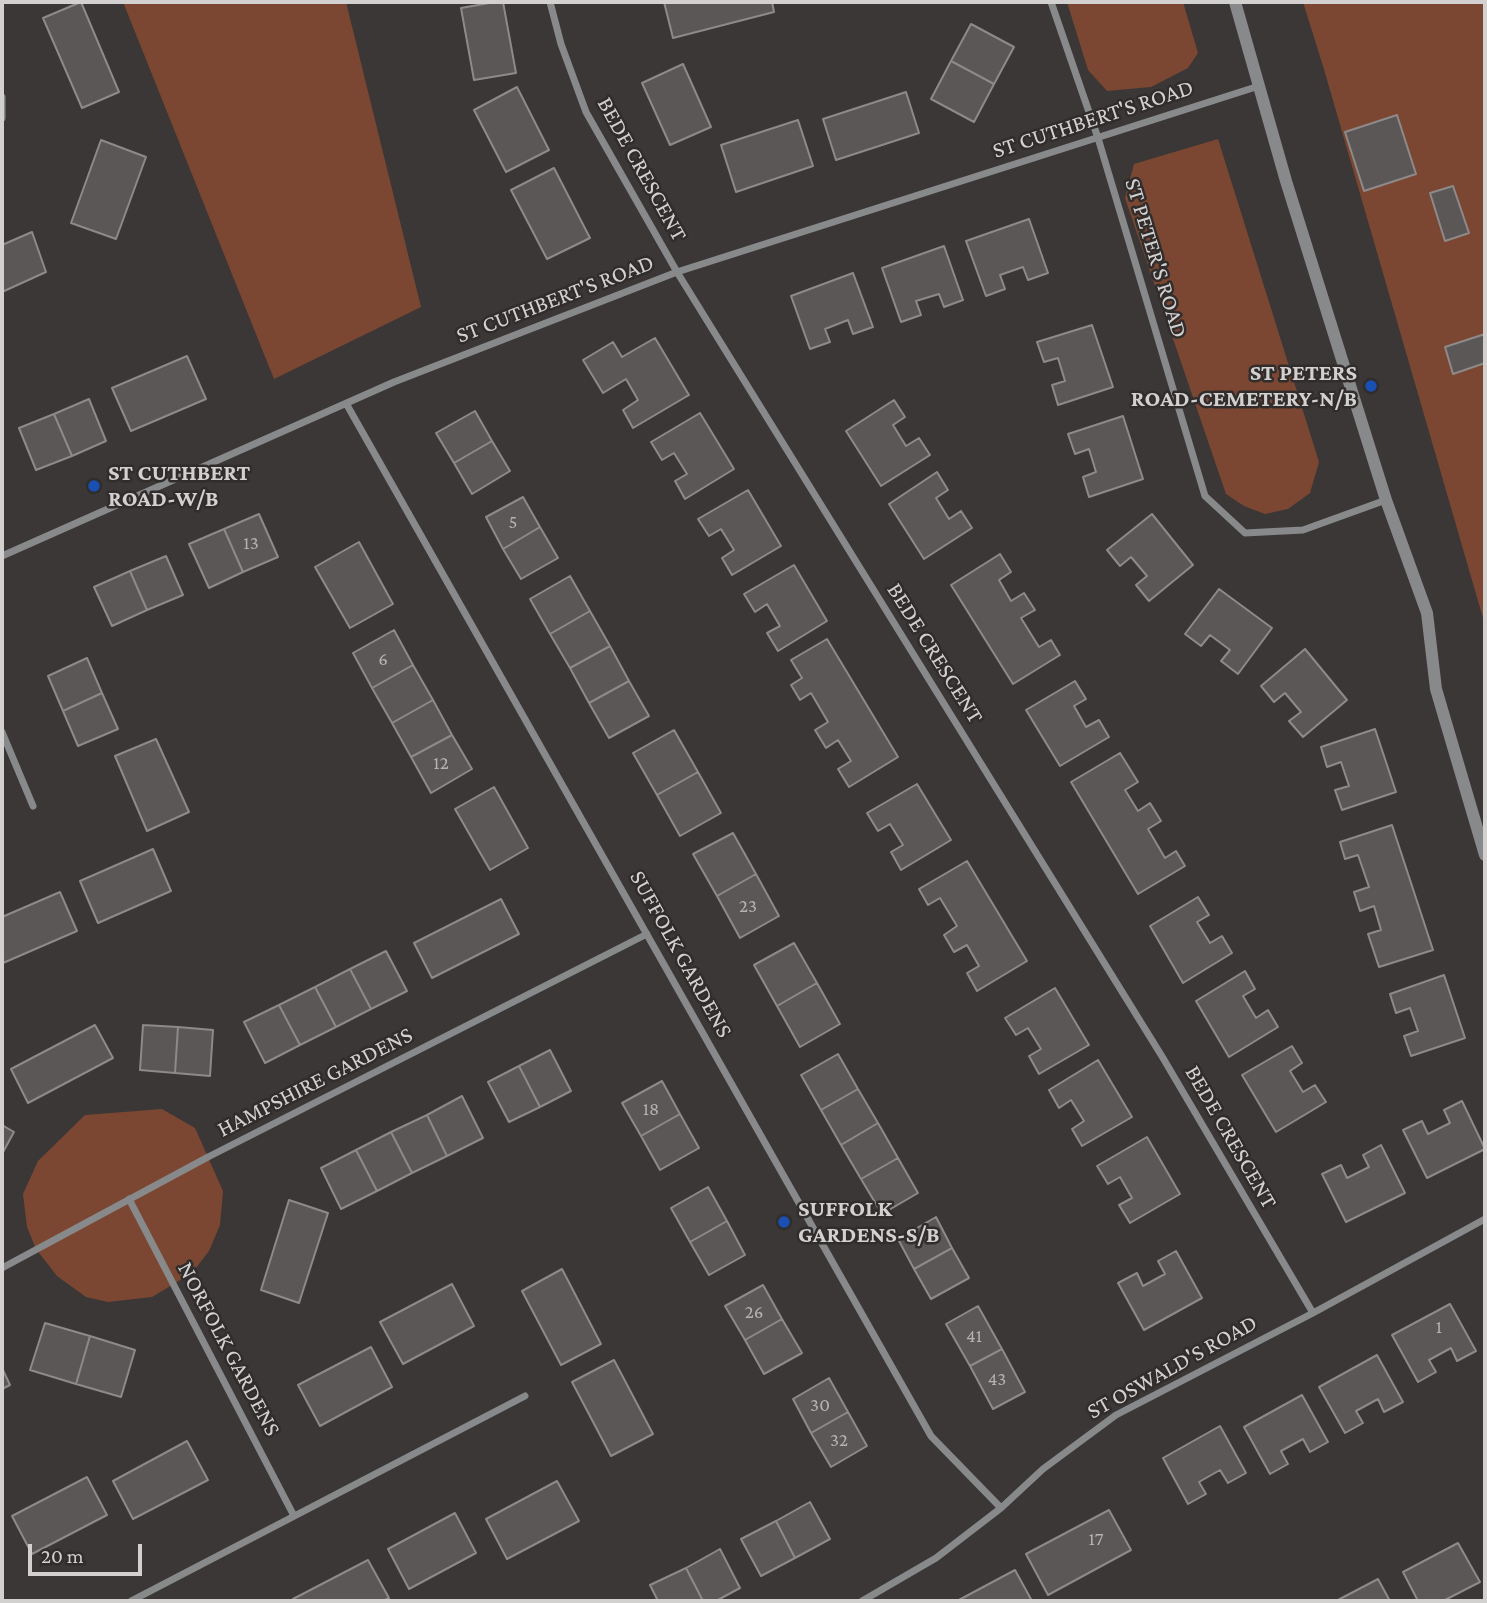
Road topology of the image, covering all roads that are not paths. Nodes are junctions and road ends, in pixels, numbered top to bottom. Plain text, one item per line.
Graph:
1 (550, 2) edge
2 (1051, 2) edge
3 (1235, 2) edge
4 (1259, 86) junction
5 (2, 97) edge
6 (2, 118) edge
7 (1098, 138) junction
8 (677, 272) junction
9 (347, 405) junction
10 (1386, 500) junction
11 (2, 556) edge
12 (2, 732) edge
13 (33, 806) dead end
14 (1485, 855) edge
15 (647, 934) junction
16 (129, 1199) junction
17 (1485, 1219) edge
18 (2, 1268) edge
19 (1313, 1313) junction
20 (525, 1396) dead end
21 (1001, 1508) junction
22 (294, 1516) junction
23 (131, 1601) edge
24 (862, 1601) edge

1 - 8 street, BEDE CRESCENT
2 - 7 street, ST PETER'S ROAD
3 - 4 street
4 - 7 street, ST CUTHBERT'S ROAD
4 - 10 street
5 - 6 street
7 - 8 street, ST CUTHBERT'S ROAD
7 - 10 street, ST PETER'S ROAD
8 - 9 street, ST CUTHBERT'S ROAD
8 - 19 street, BEDE CRESCENT
9 - 11 street, ST CUTHBERT'S ROAD
9 - 15 street, SUFFOLK GARDENS
10 - 14 street
12 - 13 street
15 - 16 street, HAMPSHIRE GARDENS
15 - 21 street, SUFFOLK GARDENS
16 - 18 street, HAMPSHIRE GARDENS
16 - 22 street, NORFOLK GARDENS
17 - 19 street, ST OSWALD'S ROAD
19 - 21 street, ST OSWALD'S ROAD
20 - 22 street
21 - 24 street, ST OSWALD'S ROAD
22 - 23 street

